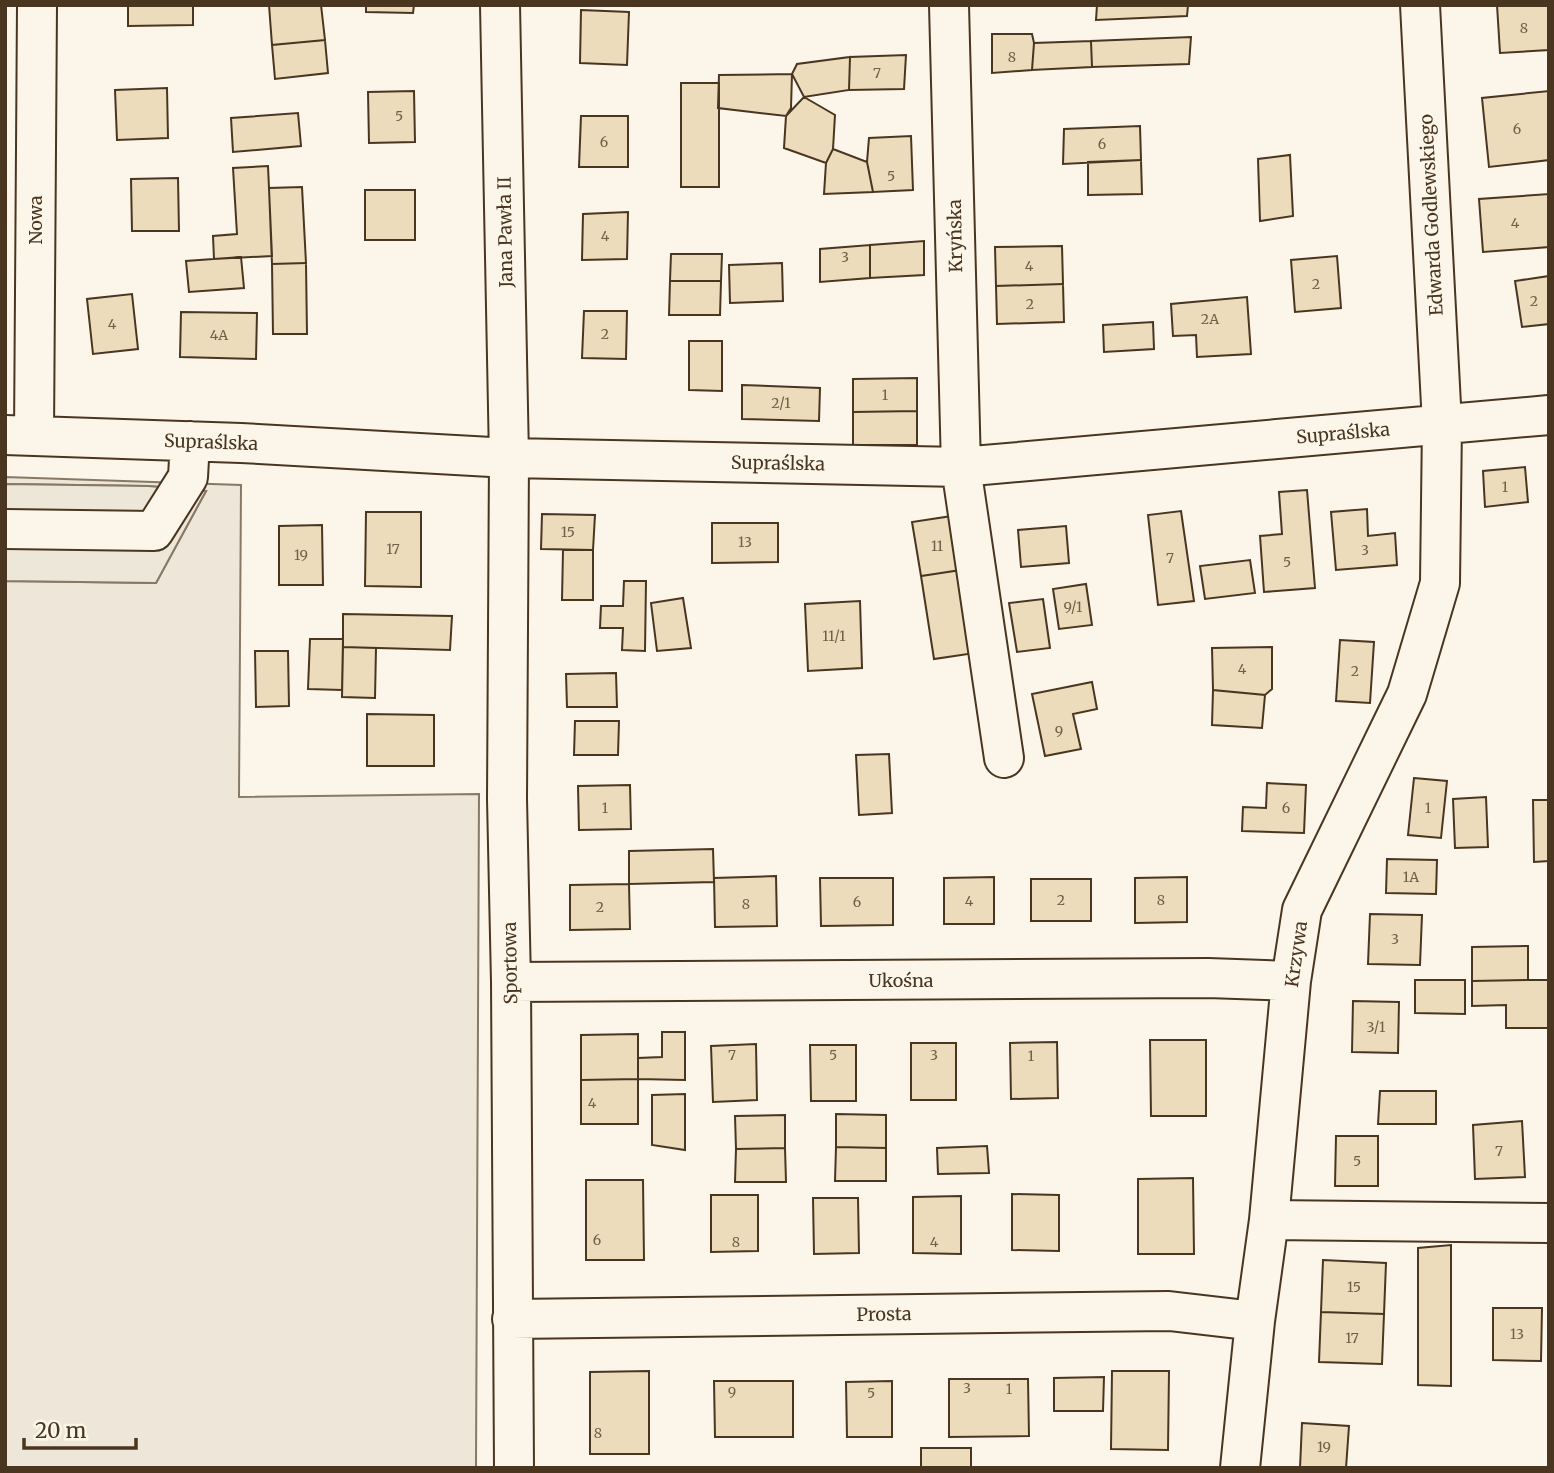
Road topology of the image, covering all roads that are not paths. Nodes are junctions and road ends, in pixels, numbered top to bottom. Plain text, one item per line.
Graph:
1 (37, 5) edge
2 (500, 5) edge
3 (949, 5) edge
4 (1420, 5) edge
5 (1549, 415) edge
6 (1441, 424) junction
7 (20, 435) edge
8 (190, 441) junction
9 (509, 458) junction
10 (961, 467) junction
11 (5, 529) edge
12 (1004, 758) dead end
13 (1291, 981) junction
14 (511, 982) junction
15 (1269, 1220) junction
16 (1549, 1223) edge
17 (512, 1320) junction
18 (1255, 1321) junction
19 (514, 1468) edge
20 (1240, 1468) edge

1 - 7 street, Nowa
2 - 9 street, Jana Pawła II
3 - 10 street, Kryńska
4 - 6 street, Edwarda Godlewskiego
5 - 6 street, Supraślska
6 - 10 street, Supraślska
6 - 13 street, Krzywa
7 - 8 street, Supraślska
8 - 9 street, Supraślska
8 - 11 street
9 - 10 street, Supraślska
9 - 14 street, Sportowa
10 - 12 street, Kryńska
13 - 14 street, Ukośna
13 - 15 street, Krzywa
14 - 17 street, Sportowa
15 - 16 street
15 - 18 street, Krzywa
17 - 18 street, Prosta
17 - 19 street, Sportowa
18 - 20 street, Krzywa

